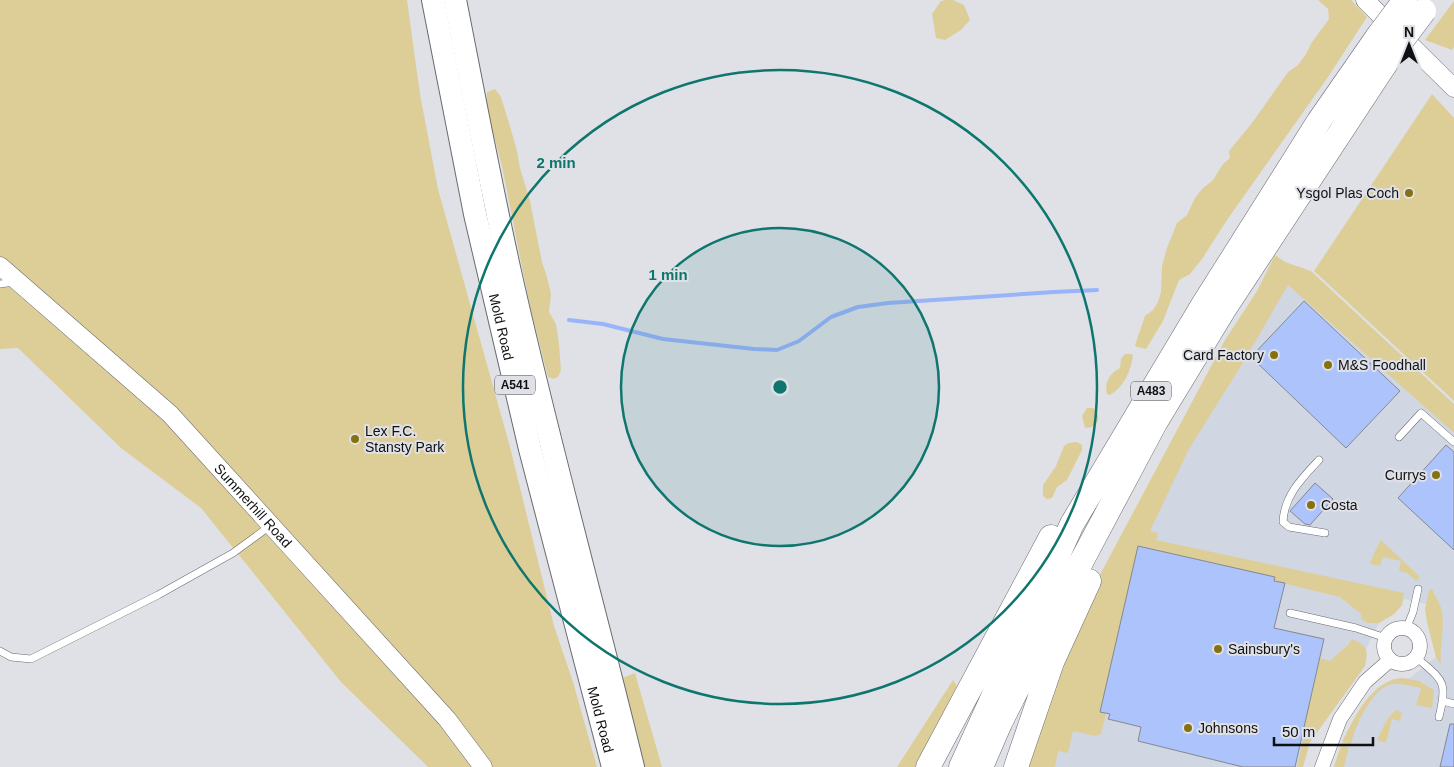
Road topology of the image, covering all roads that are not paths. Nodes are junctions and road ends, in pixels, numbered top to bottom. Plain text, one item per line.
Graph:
1 (433, 0) edge
2 (456, 0) edge
3 (1364, 0) edge
4 (1420, 4) edge
5 (1386, 43) junction
6 (1454, 88) edge
7 (0, 266) edge
8 (9, 283) edge
9 (1217, 283) junction
10 (1223, 311) junction
11 (1399, 437) dead end
12 (1454, 442) edge
13 (1319, 460) dead end
14 (271, 525) junction
15 (1326, 533) dead end
16 (577, 588) junction
17 (1418, 589) dead end
18 (1290, 612) dead end
19 (1406, 629) junction
20 (1386, 638) junction
21 (0, 651) edge
22 (1416, 657) junction
23 (1390, 660) junction
24 (1443, 701) junction
25 (1454, 704) edge
26 (1439, 717) dead end
27 (483, 767) edge
28 (613, 767) edge
29 (633, 767) edge
30 (928, 767) edge
31 (961, 767) edge
32 (981, 767) edge
33 (1016, 767) edge
34 (1322, 767) edge

1 - 16 main road, Mold Road / A541
2 - 16 main road, Mold Road / A541
3 - 6 street
4 - 5 highway, A483, bridge
5 - 9 highway, A483
5 - 10 highway, A483
7 - 8 street, Summerhill Road
8 - 14 street, Summerhill Road
9 - 30 highway, A483
9 - 31 highway, A483
10 - 32 highway, A483
10 - 33 highway, A483
11 - 12 lane
13 - 15 lane
14 - 21 lane
14 - 27 street, Summerhill Road
16 - 28 main road, Mold Road / A541
16 - 29 main road, Mold Road / A541
17 - 19 lane
18 - 20 lane
19 - 20 street
19 - 22 street
20 - 23 street
22 - 23 street
22 - 24 lane
23 - 34 street
24 - 25 lane
24 - 26 lane

